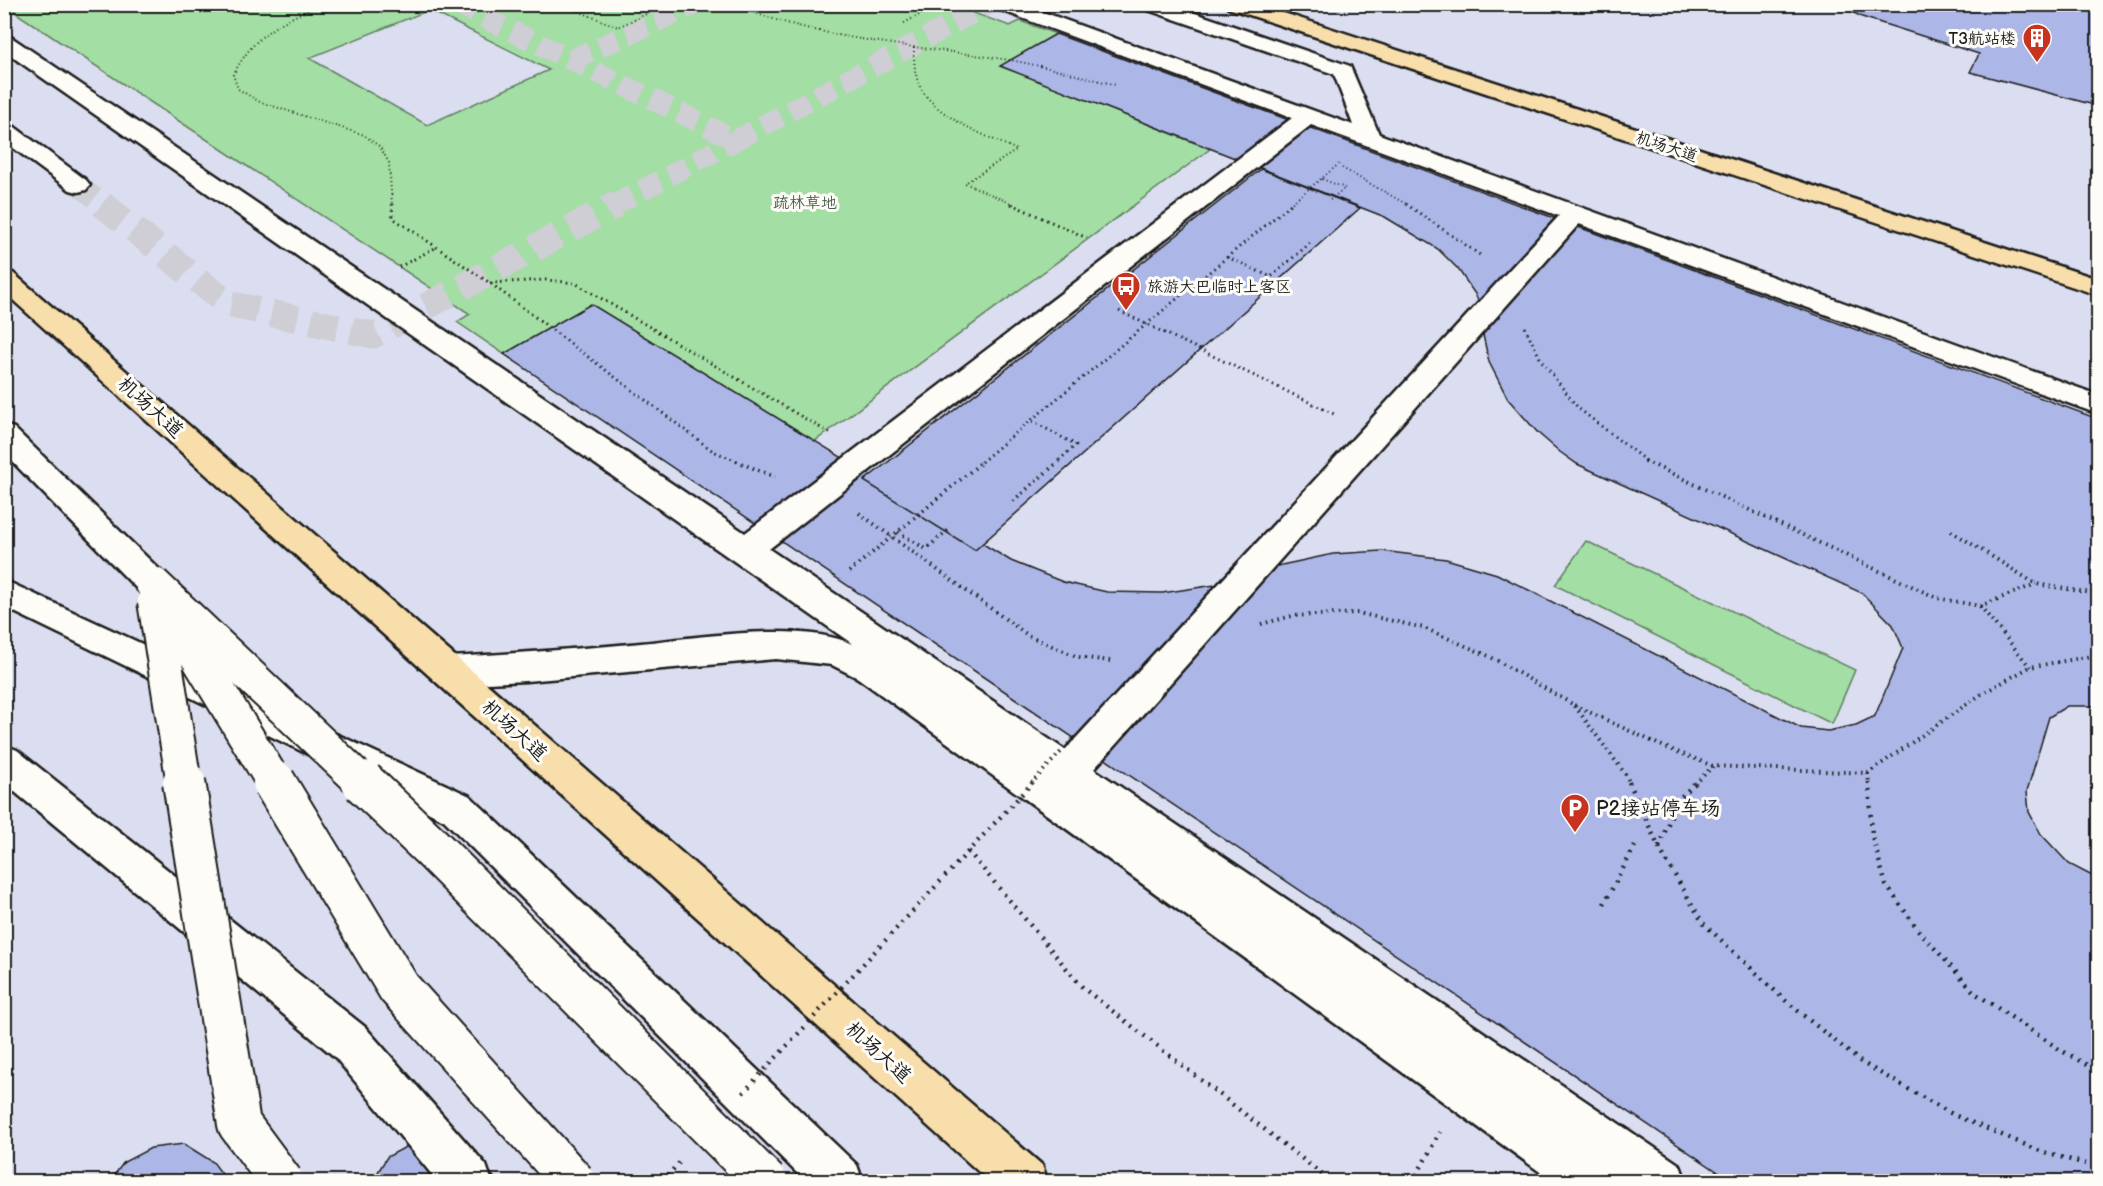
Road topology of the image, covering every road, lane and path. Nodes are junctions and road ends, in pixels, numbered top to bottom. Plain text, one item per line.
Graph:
1 (322, 4) edge
2 (560, 4) edge
3 (668, 4) edge
4 (730, 4) edge
5 (940, 4) edge
6 (1002, 4) edge
7 (1149, 4) edge
8 (1235, 4) edge
9 (904, 23) dead end
10 (4, 41) edge
11 (914, 47) junction
12 (1124, 87) dead end
13 (1308, 116) junction
14 (4, 130) edge
15 (1370, 139) junction
16 (1336, 165) dead end
17 (1321, 179) junction
18 (78, 185) tunnel mouth
19 (1330, 200) dead end
20 (1575, 214) junction
21 (1310, 243) dead end
22 (1127, 256) junction
23 (1227, 257) junction
24 (1492, 265) dead end
25 (4, 278) edge
26 (490, 283) junction
27 (2098, 287) edge
28 (1080, 292) junction
29 (1521, 319) dead end
30 (1147, 324) junction
31 (2098, 405) edge
32 (1031, 421) junction
33 (1376, 434) junction
34 (4, 435) edge
35 (868, 456) junction
36 (784, 481) dead end
37 (1013, 501) dead end
38 (852, 509) dead end
39 (951, 527) dead end
40 (1952, 531) dead end
41 (898, 532) junction
42 (746, 550) junction
43 (153, 584) junction
44 (2036, 585) junction
45 (4, 592) edge
46 (2098, 594) edge
47 (817, 600) junction
48 (1980, 606) junction
49 (1258, 625) dead end
50 (2098, 655) edge
51 (1118, 661) dead end
52 (2030, 667) junction
53 (448, 671) junction
54 (1574, 705) junction
55 (1074, 738) dead end
56 (4, 761) edge
57 (1713, 766) junction
58 (1068, 772) junction
59 (1868, 773) junction
60 (1635, 846) dead end
61 (1659, 848) junction
62 (968, 851) junction
63 (1604, 904) dead end
64 (2098, 1071) edge
65 (742, 1095) dead end
66 (686, 1155) dead end
67 (2098, 1167) edge
68 (282, 1182) edge
69 (469, 1182) edge
70 (574, 1182) edge
71 (662, 1182) edge
72 (766, 1182) edge
73 (840, 1182) edge
74 (1025, 1182) edge
75 (1332, 1182) edge
76 (1594, 1182) edge
77 (1663, 1182) edge

1 - 26 path
2 - 3 path
4 - 11 path
5 - 9 path
6 - 13 street
7 - 15 street
8 - 27 highway, 机场大道
10 - 42 street
11 - 12 path
11 - 22 path
13 - 15 street
13 - 22 street
14 - 18 street
15 - 17 path
15 - 20 street
16 - 24 path
17 - 19 path
17 - 23 path
20 - 31 street
20 - 33 street
21 - 23 path
22 - 28 street
23 - 30 path
25 - 53 highway, 机场大道
26 - 35 path
26 - 36 path
28 - 30 path
28 - 35 street
29 - 48 path
30 - 32 path
30 - 33 path
32 - 37 path
32 - 41 path
33 - 58 street
34 - 43 street
35 - 42 street
38 - 51 path
39 - 41 path
40 - 44 path
41 - 47 path
42 - 47 street
43 - 68 street, bridge
43 - 70 street, bridge
43 - 72 street, bridge
44 - 46 path
44 - 48 path
45 - 73 street
47 - 58 street
48 - 52 path
49 - 54 path
50 - 52 path
52 - 59 path
53 - 74 highway, 机场大道
53 - 76 street
54 - 57 path
54 - 61 path
55 - 62 path, bridge
56 - 69 street
57 - 59 path
57 - 61 path
58 - 77 street
59 - 64 path
60 - 63 path
61 - 67 path
62 - 65 path, bridge
62 - 75 path
66 - 71 path, bridge

